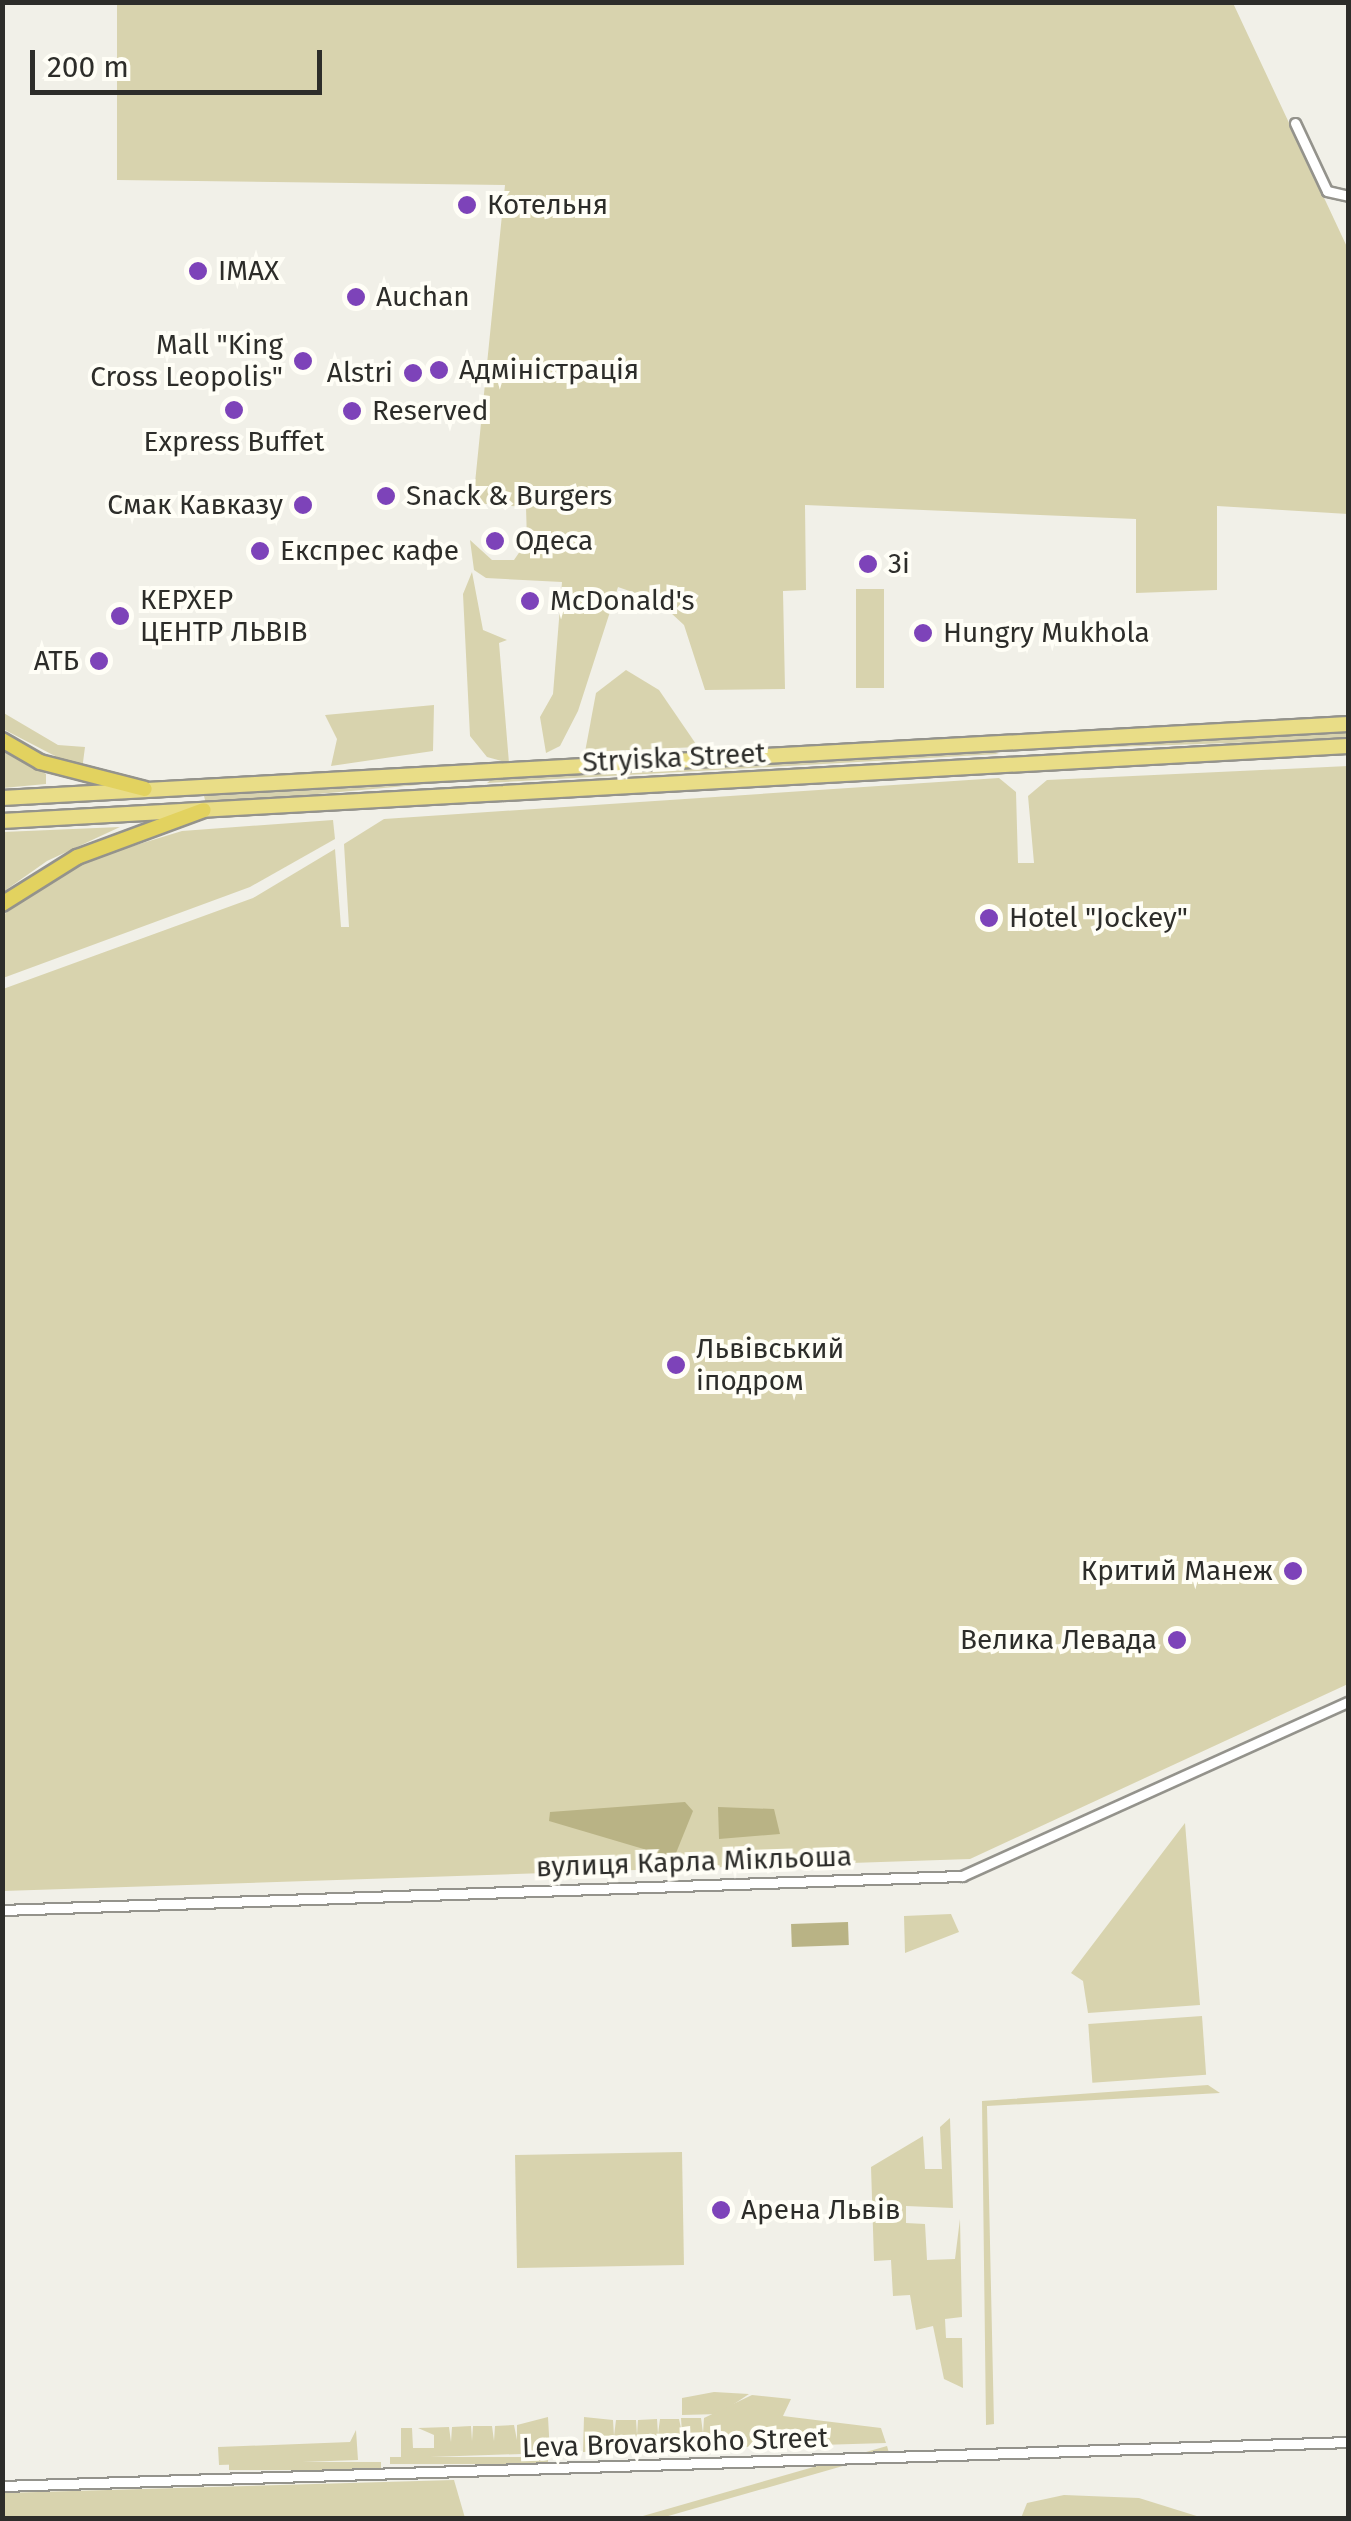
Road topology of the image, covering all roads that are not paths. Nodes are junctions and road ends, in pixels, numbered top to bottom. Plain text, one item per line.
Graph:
1 (1295, 123) dead end
2 (1348, 196) edge
3 (1348, 724) edge
4 (2, 740) edge
5 (1348, 746) edge
6 (463, 776) junction
7 (145, 789) junction
8 (464, 794) junction
9 (2, 798) edge
10 (204, 810) junction
11 (2, 821) edge
12 (2, 904) edge
13 (1348, 1702) edge
14 (2, 1910) edge
15 (1348, 2442) edge
16 (2, 2486) edge

1 - 2 street
3 - 6 main road, Stryiska Street
4 - 7 highway
5 - 8 main road, Stryiska Street
6 - 7 main road, Stryiska Street
6 - 8 main road
7 - 9 main road, Stryiska Street
8 - 10 main road, Stryiska Street
10 - 11 main road, Stryiska Street
10 - 12 highway
13 - 14 street, вулиця Карла Мікльоша
15 - 16 street, Leva Brovarskoho Street

